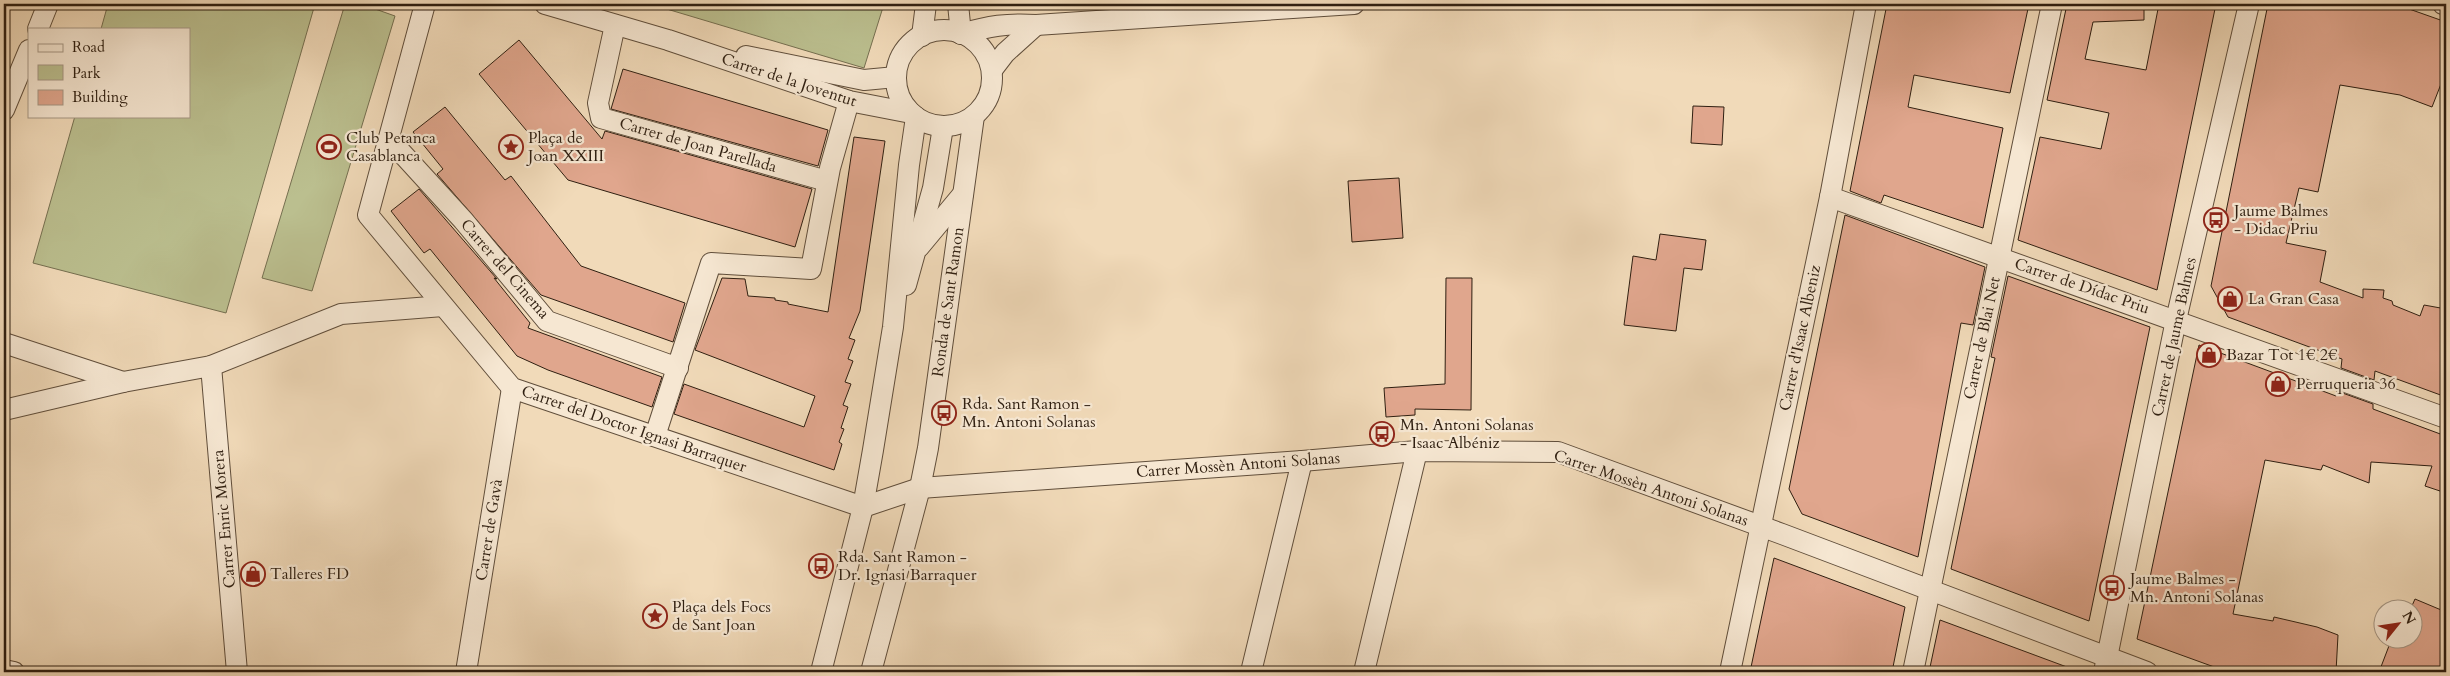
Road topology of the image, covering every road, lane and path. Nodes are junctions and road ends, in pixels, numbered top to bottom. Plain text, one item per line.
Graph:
1 (48, 4) edge
2 (425, 4) edge
3 (545, 4) edge
4 (926, 4) edge
5 (958, 4) edge
6 (1354, 4) edge
7 (1866, 4) edge
8 (2052, 4) edge
9 (2249, 4) edge
10 (615, 25) junction
11 (1036, 25) junction
12 (38, 28) edge
13 (961, 34) junction
14 (922, 36) junction
15 (668, 40) junction
16 (28, 52) edge
17 (992, 70) junction
18 (896, 77) junction
19 (849, 101) junction
20 (4, 110) edge
21 (914, 115) junction
22 (974, 116) junction
23 (943, 127) junction
24 (389, 139) junction
25 (827, 181) junction
26 (963, 194) junction
27 (1830, 197) junction
28 (916, 251) junction
29 (1999, 257) junction
30 (443, 306) junction
31 (2176, 320) junction
32 (893, 327) junction
33 (4, 343) edge
34 (211, 366) junction
35 (678, 368) junction
36 (123, 382) junction
37 (512, 388) junction
38 (4, 410) edge
39 (2446, 418) edge
40 (654, 436) junction
41 (1417, 451) junction
42 (1302, 461) junction
43 (920, 488) junction
44 (863, 507) junction
45 (1761, 526) junction
46 (1930, 590) junction
47 (2105, 665) edge
48 (4, 670) edge
49 (14, 672) edge
50 (237, 672) edge
51 (466, 672) edge
52 (821, 672) edge
53 (871, 672) edge
54 (1251, 672) edge
55 (1364, 672) edge
56 (1730, 672) edge
57 (1913, 672) edge
58 (2147, 672) edge

1 - 12 street
2 - 24 street, Carrer del Doctor Ignasi Barraquer
3 - 10 street, Carrer de la Joventut
4 - 14 street
5 - 13 street
6 - 11 street
7 - 27 street, Carrer d'Isaac Albeniz
8 - 29 street, Carrer de Blai Net
9 - 31 street, Carrer de Jaume Balmes
10 - 15 street, Carrer de la Joventut
10 - 25 street, Carrer de Joan Parellada
11 - 13 street
11 - 17 street
13 - 14 street
13 - 17 street
14 - 18 street
15 - 18 street, Carrer de la Joventut
15 - 19 street, Carrer de la Joventut
16 - 20 street
17 - 22 street
18 - 21 street
19 - 21 street, Carrer de la Joventut
19 - 25 street
21 - 23 street
21 - 32 street, Ronda de Sant Ramon
22 - 23 street
22 - 26 street, Ronda de Sant Ramon
23 - 28 street, Ronda de Sant Ramon
24 - 30 street, Carrer del Doctor Ignasi Barraquer
24 - 35 street, Carrer del Cinema
25 - 35 street
26 - 28 street, Ronda de Sant Ramon
26 - 43 street, Ronda de Sant Ramon
27 - 29 street, Carrer de Dídac Priu
27 - 45 street, Carrer d'Isaac Albeniz
28 - 32 street, Ronda de Sant Ramon
29 - 31 street, Carrer de Dídac Priu
29 - 46 street, Carrer de Blai Net
30 - 34 street
30 - 37 street, Carrer del Doctor Ignasi Barraquer
31 - 39 street, Carrer de Dídac Priu
31 - 47 street, Carrer de Jaume Balmes
32 - 44 street, Ronda de Sant Ramon
33 - 36 street
34 - 36 street
34 - 50 street, Carrer Enric Morera
35 - 40 street
36 - 38 street
37 - 40 street, Carrer del Doctor Ignasi Barraquer
37 - 51 street, Carrer de Gavà
40 - 44 street, Carrer del Doctor Ignasi Barraquer
41 - 42 street, Carrer Mossèn Antoni Solanas
41 - 45 street, Carrer Mossèn Antoni Solanas
41 - 55 street
42 - 43 street, Carrer Mossèn Antoni Solanas
42 - 54 street
43 - 44 street, Carrer Mossèn Antoni Solanas
43 - 53 street, Ronda de Sant Ramon
44 - 52 street, Ronda de Sant Ramon
45 - 46 street, Carrer Mossèn Antoni Solanas
45 - 56 street, Carrer d'Isaac Albeniz
46 - 47 street, Carrer Mossèn Antoni Solanas
46 - 57 street, Carrer de Blai Net
47 - 58 street, Carrer Mossèn Antoni Solanas
48 - 49 street

